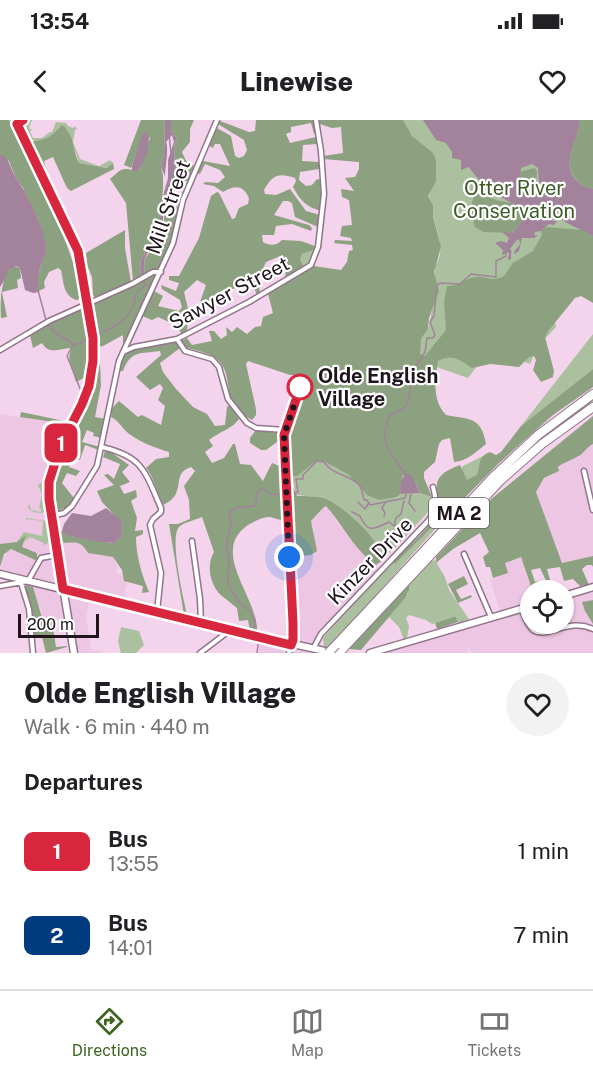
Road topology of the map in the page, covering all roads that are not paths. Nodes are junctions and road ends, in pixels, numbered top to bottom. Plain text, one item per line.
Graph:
1 (15, 120) edge
2 (217, 120) edge
3 (316, 120) edge
4 (161, 272) junction
5 (88, 303) junction
6 (177, 339) junction
7 (0, 350) edge
8 (122, 353) junction
9 (301, 385) dead end
10 (593, 394) edge
11 (593, 407) edge
12 (285, 430) junction
13 (102, 447) junction
14 (584, 471) dead end
15 (433, 488) dead end
16 (593, 510) edge
17 (51, 516) junction
18 (192, 541) dead end
19 (464, 554) dead end
20 (58, 558) junction
21 (0, 574) edge
22 (24, 582) junction
23 (0, 586) edge
24 (593, 587) edge
25 (63, 589) junction
26 (574, 593) edge
27 (520, 608) edge
28 (157, 612) junction
29 (491, 617) junction
30 (201, 623) junction
31 (574, 625) edge
32 (593, 629) edge
33 (230, 630) junction
34 (291, 645) junction
35 (339, 649) edge
36 (313, 650) junction
37 (33, 653) edge
38 (74, 653) edge
39 (200, 653) edge
40 (289, 653) edge
41 (328, 653) edge
42 (370, 653) edge

1 - 5 main road
2 - 4 street, Mill Street
3 - 6 street, Sawyer Street
4 - 5 street, Mill Street
4 - 8 street
5 - 7 street, Mill Street
5 - 17 main road
6 - 8 street, Sawyer Street
6 - 12 street
8 - 13 street
9 - 12 street
10 - 35 highway, MA 2
11 - 35 highway, MA 2
12 - 34 street
13 - 17 street
13 - 28 street
14 - 16 street
15 - 36 street, Kinzer Drive
17 - 20 main road
18 - 30 street
19 - 29 street
20 - 22 street
20 - 25 main road
21 - 22 main road
22 - 23 street
22 - 25 main road
22 - 37 street
24 - 26 main road
25 - 28 main road
25 - 38 main road
27 - 29 main road
28 - 30 main road
29 - 42 main road
30 - 33 main road
31 - 32 street
33 - 34 main road
33 - 39 street
34 - 36 main road
34 - 40 street
35 - 36 main road
35 - 41 highway, MA 2, bridge

